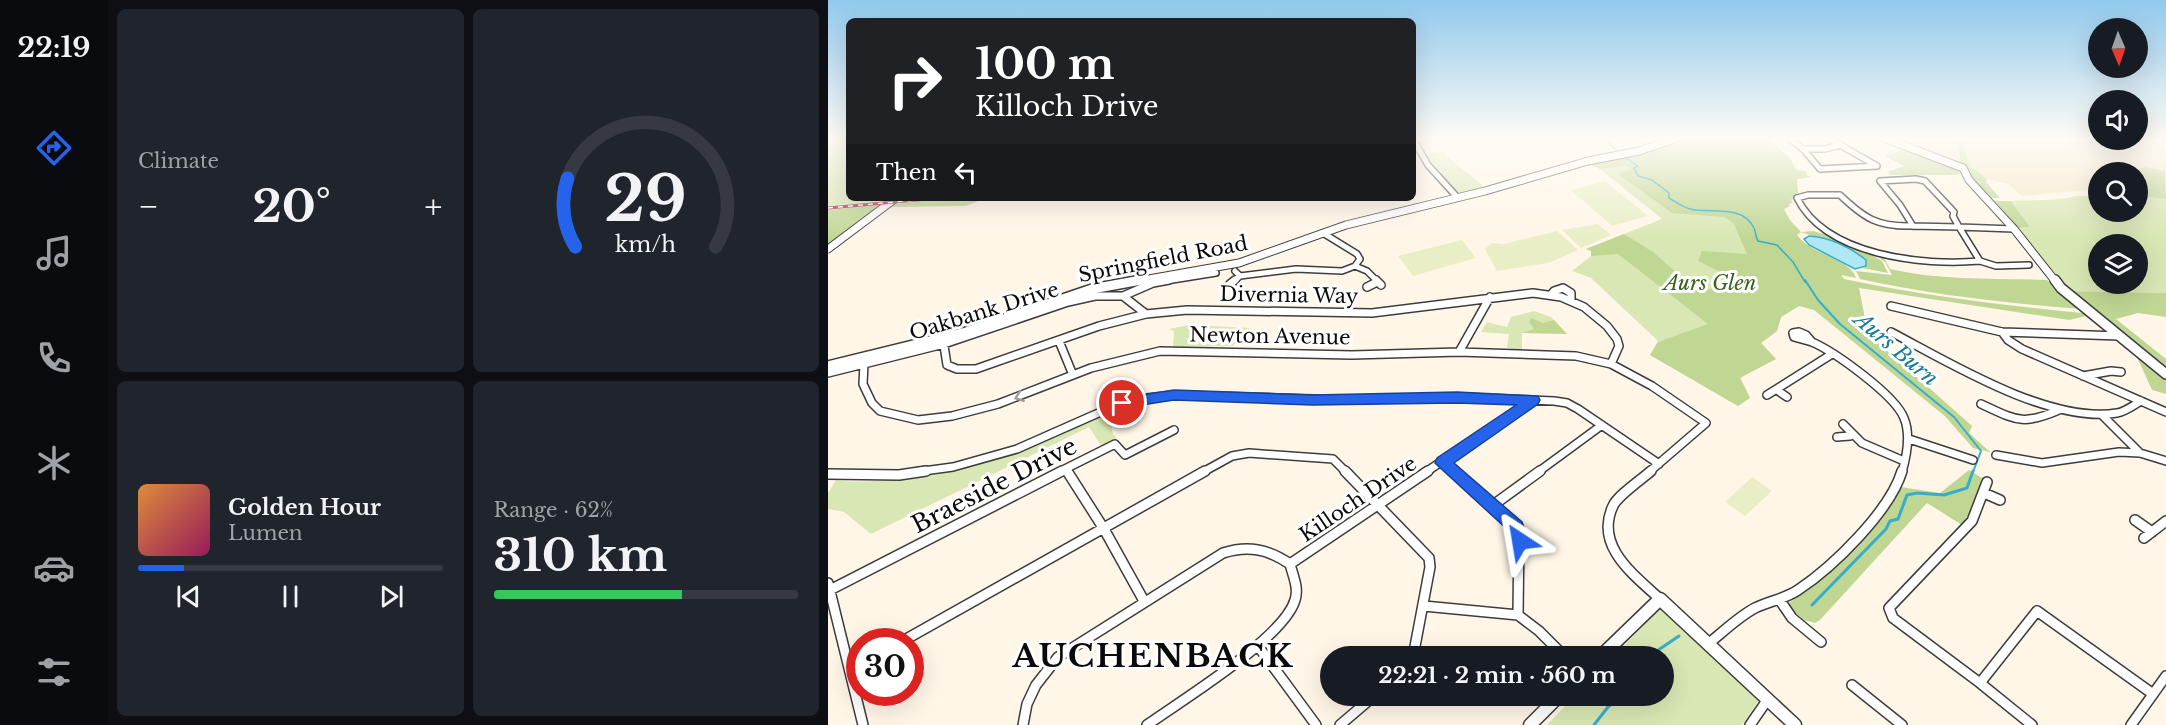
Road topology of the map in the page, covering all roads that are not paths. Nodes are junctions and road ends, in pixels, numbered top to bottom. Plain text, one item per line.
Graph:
1 (1434, 172) edge
2 (1552, 172) edge
3 (1965, 172) edge
4 (1457, 197) junction
5 (892, 201) edge
6 (1914, 228) junction
7 (1960, 228) junction
8 (2013, 229) junction
9 (1323, 233) junction
10 (828, 249) edge
11 (1980, 261) junction
12 (2029, 265) dead end
13 (1355, 266) junction
14 (1216, 273) dead end
15 (1230, 285) dead end
16 (1366, 287) dead end
17 (1123, 296) junction
18 (1490, 297) junction
19 (1891, 306) dead end
20 (1146, 314) junction
21 (1891, 332) dead end
22 (2002, 332) junction
23 (2119, 336) junction
24 (944, 341) junction
25 (1059, 341) junction
26 (1812, 342) dead end
27 (1459, 352) junction
28 (1832, 354) junction
29 (864, 364) junction
30 (1611, 364) junction
31 (828, 366) edge
32 (2121, 372) dead end
33 (828, 373) edge
34 (2166, 374) edge
35 (1073, 375) junction
36 (2083, 375) junction
37 (1777, 390) junction
38 (1767, 396) dead end
39 (1786, 397) dead end
40 (1533, 400) junction
41 (2142, 401) junction
42 (1981, 404) dead end
43 (2059, 410) junction
44 (2166, 412) edge
45 (2103, 416) junction
46 (1843, 424) dead end
47 (1602, 425) junction
48 (1174, 430) dead end
49 (1850, 436) junction
50 (1837, 437) dead end
51 (1909, 439) junction
52 (2140, 453) junction
53 (1996, 455) dead end
54 (1972, 460) dead end
55 (1904, 461) junction
56 (2166, 461) edge
57 (1443, 463) junction
58 (1659, 464) junction
59 (1066, 470) junction
60 (828, 474) edge
61 (1987, 482) dead end
62 (1984, 493) junction
63 (2000, 500) dead end
64 (1377, 505) junction
65 (1492, 506) junction
66 (2135, 520) dead end
67 (2166, 521) edge
68 (1104, 529) junction
69 (1290, 564) junction
70 (829, 588) edge
71 (1660, 599) junction
72 (1779, 599) junction
73 (1144, 601) junction
74 (1424, 606) junction
75 (1518, 615) junction
76 (924, 629) edge
77 (846, 640) edge
78 (1821, 642) dead end
79 (1708, 644) junction
80 (1258, 646) junction
81 (1415, 646) edge
82 (1554, 646) edge
83 (1611, 646) edge
84 (2166, 676) edge
85 (1980, 683) junction
86 (1852, 686) dead end
87 (2153, 694) junction
88 (1768, 699) junction
89 (860, 706) edge
90 (1362, 706) edge
91 (1549, 706) edge
92 (863, 725) edge
93 (1023, 725) edge
94 (1147, 725) edge
95 (1316, 725) edge
96 (1340, 725) edge
97 (1530, 725) edge
98 (1750, 725) edge
99 (1795, 725) edge
100 (1902, 725) edge
101 (2032, 725) edge
102 (2131, 725) edge

1 - 4 street
2 - 4 street, Springfield Road
3 - 8 street
4 - 9 street, Springfield Road
5 - 10 street
6 - 7 street
6 - 7 street
6 - 11 street
7 - 8 street
7 - 11 street
8 - 23 street
9 - 13 street
9 - 24 street, Springfield Road
11 - 12 street
13 - 15 street
13 - 16 street
14 - 17 street
17 - 20 street
17 - 24 street, Oakbank Drive
18 - 20 street, Divernia Way
18 - 27 street
18 - 30 street, Divernia Way
19 - 22 street
20 - 25 street, Divernia Way
21 - 43 street
22 - 23 street
22 - 36 street
23 - 34 street
24 - 25 street, Divernia Way
24 - 29 street, Oakbank Drive
24 - 31 street, Springfield Road
25 - 35 street
26 - 28 street
27 - 30 street, Newton Avenue
27 - 35 street, Newton Avenue
28 - 37 street
28 - 51 street
29 - 33 street, Oakbank Drive
35 -> 29 street, Newton Avenue
30 - 58 street, Newton Avenue
32 - 36 street
36 - 41 street
37 - 38 street
37 - 39 street
40 - 47 street
40 - 57 street, Killoch Drive
40 - 60 street
41 - 44 street
41 - 45 street
42 - 43 street
43 - 45 street
45 - 52 street
46 - 49 street
47 - 58 street
47 - 65 street
48 - 59 street, Braeside Drive
49 - 50 street
49 - 55 street
51 - 54 street
51 - 55 street
52 - 53 street
52 - 56 street
55 - 72 street
57 - 64 street, Killoch Drive
57 - 65 street
58 - 71 street
59 - 68 street
59 - 70 street, Braeside Drive
61 - 62 street
62 - 63 street
62 - 85 street
64 - 68 street
64 - 69 street, Killoch Drive
64 - 74 street
65 - 75 street
66 - 67 street
68 - 73 street
68 - 76 street
69 - 73 street
69 - 80 street
70 - 77 street
71 - 79 street
71 - 83 street
72 - 78 street
72 - 79 street
73 - 93 street
74 - 75 street
74 - 81 street
75 - 82 street
79 - 88 street
80 - 94 street
80 - 95 street
84 - 87 street
85 - 87 street
85 - 101 street
86 - 100 street
87 - 102 street
88 - 98 street
88 - 99 street
89 - 92 street
90 - 96 street
91 - 97 street

